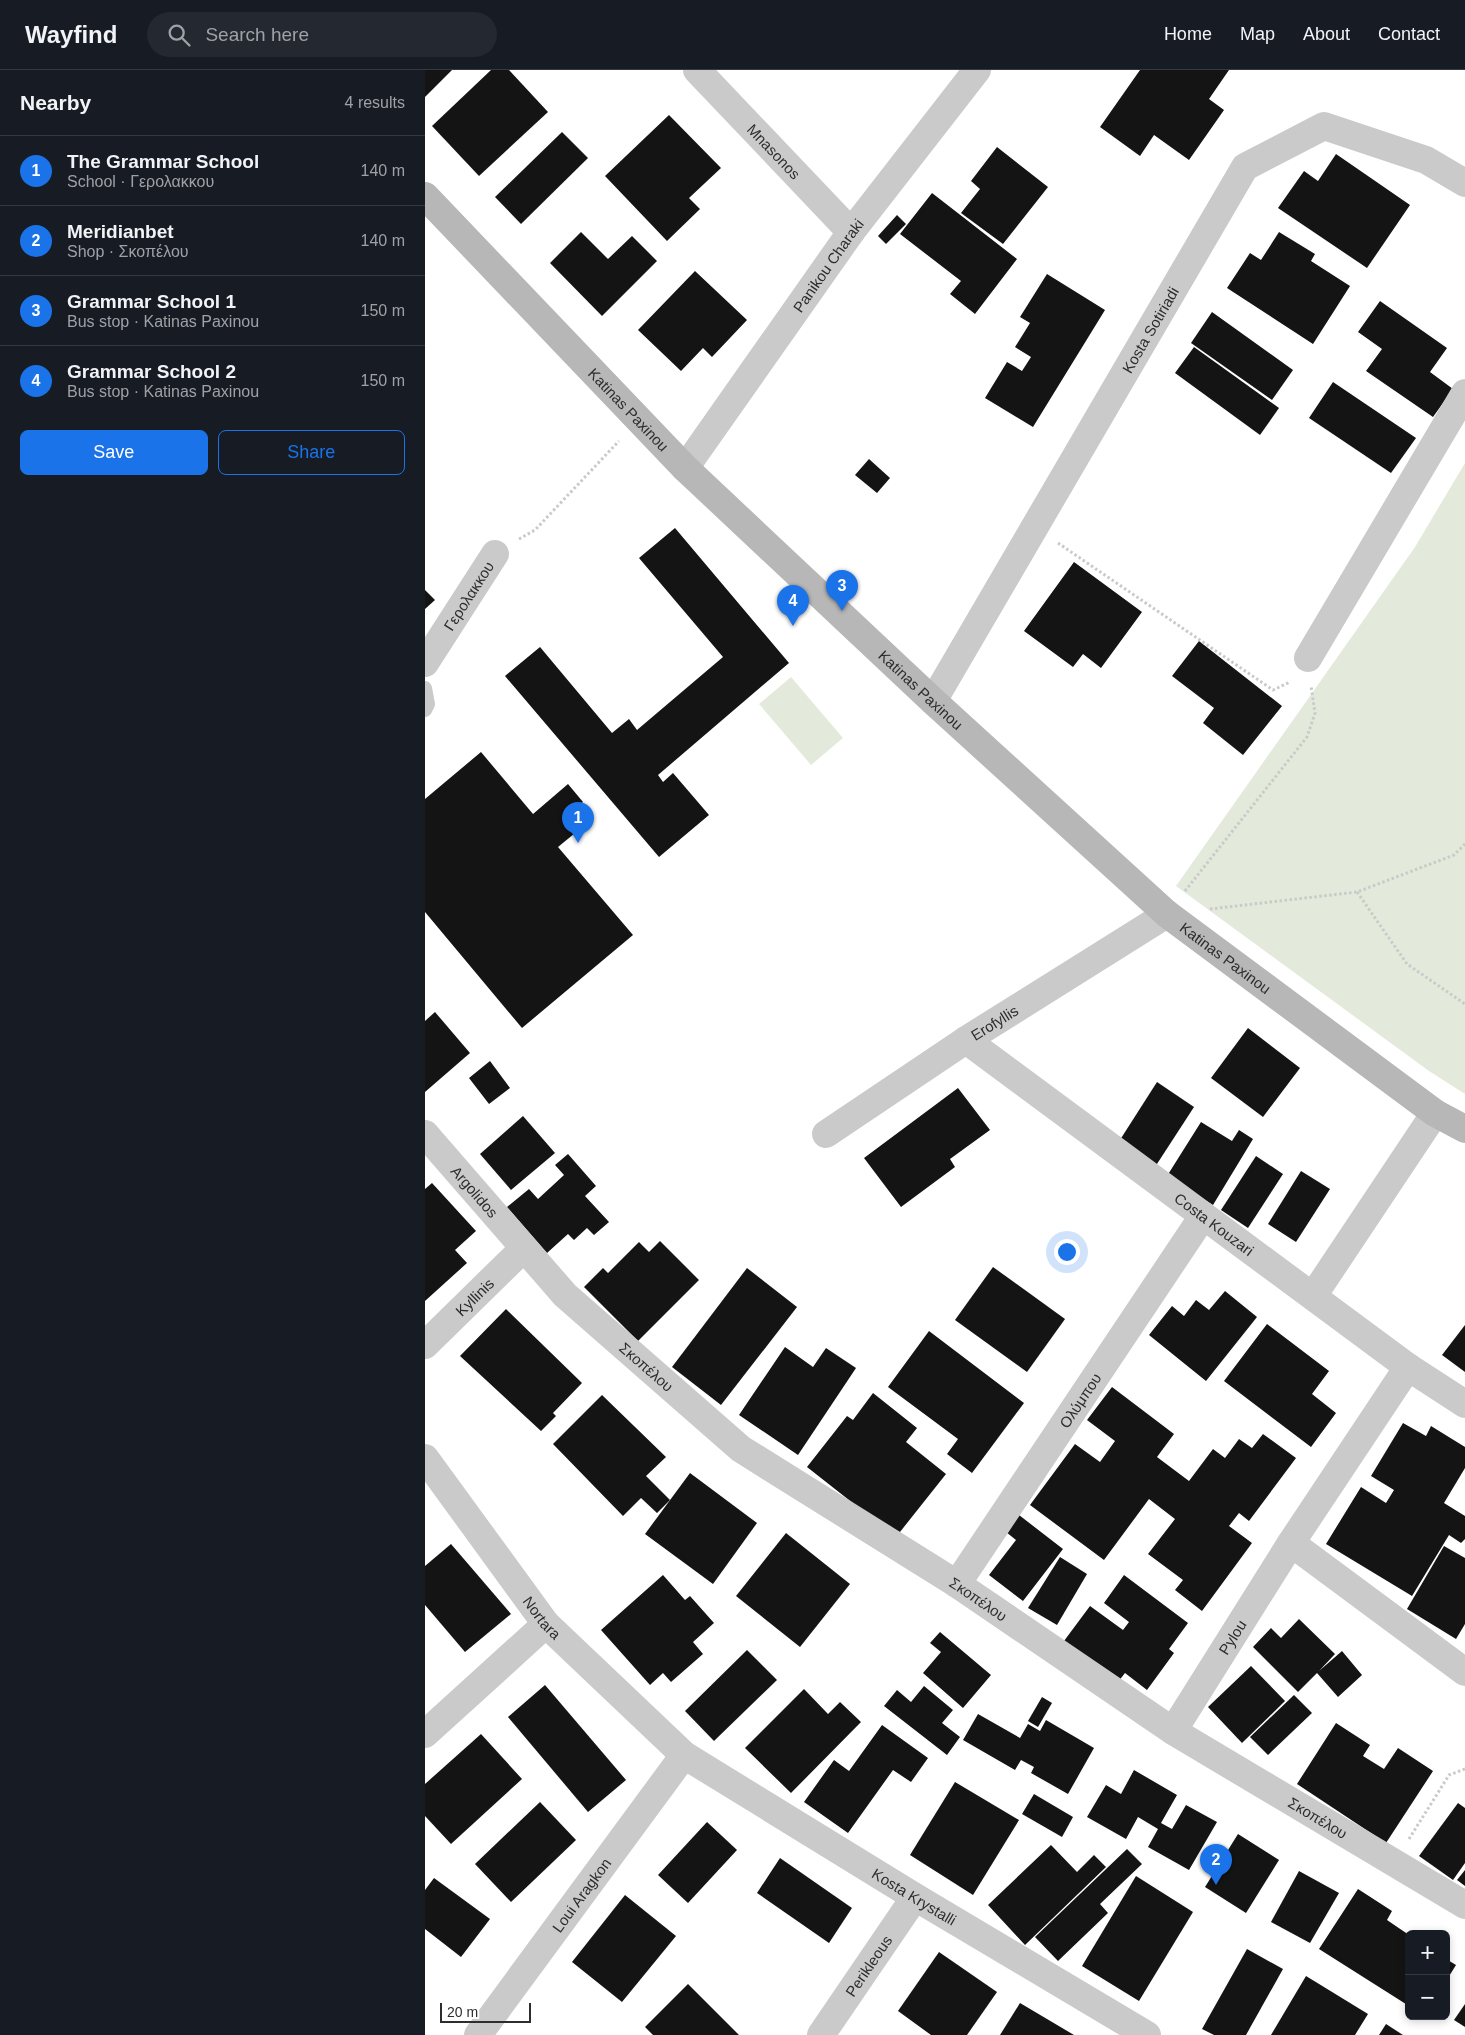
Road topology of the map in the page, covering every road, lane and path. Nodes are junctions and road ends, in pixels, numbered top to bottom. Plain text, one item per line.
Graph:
1 (697, 70) edge
2 (977, 70) edge
3 (1465, 183) edge
4 (425, 196) edge
5 (851, 232) junction
6 (1465, 393) edge
7 (639, 419) junction
8 (685, 468) junction
9 (1035, 527) junction
10 (495, 554) joint
11 (425, 663) edge
12 (1309, 665) junction
13 (425, 688) edge
14 (933, 701) junction
15 (425, 710) edge
16 (1465, 844) edge
17 (1357, 892) junction
18 (1167, 914) junction
19 (1465, 1004) edge
20 (966, 1040) junction
21 (1435, 1113) junction
22 (1465, 1129) edge
23 (425, 1134) edge
24 (826, 1134) dead end
25 (1203, 1216) junction
26 (523, 1249) junction
27 (1313, 1296) junction
28 (425, 1345) edge
29 (1408, 1366) junction
30 (1465, 1404) edge
31 (425, 1458) edge
32 (1291, 1543) junction
33 (957, 1584) junction
34 (546, 1624) junction
35 (1465, 1672) edge
36 (1173, 1731) junction
37 (425, 1734) edge
38 (685, 1755) junction
39 (1465, 1769) edge
40 (1395, 1863) junction
41 (915, 1897) junction
42 (1465, 1905) edge
43 (1132, 2032) edge
44 (478, 2035) edge
45 (821, 2035) edge

1 - 5 street, Mnasonos
2 - 5 street, Panikou Charaki
3 - 9 street, Kosta Sotiriadi
4 - 7 street, Katinas Paxinou
5 - 8 street, Panikou Charaki
6 - 12 street
7 - 8 street, Katinas Paxinou
7 - 10 path
8 - 14 street, Katinas Paxinou
9 - 12 path
9 - 14 street, Kosta Sotiriadi
10 - 11 street, Γερολακκου
12 - 18 path
13 - 15 lane
14 - 18 street, Katinas Paxinou
16 - 17 path
17 - 18 path
17 - 19 path
18 - 20 street, Erofyllis
18 - 21 street, Katinas Paxinou
20 - 24 street, Erofyllis
20 - 25 street, Costa Kouzari
21 - 22 street, Katinas Paxinou
21 - 27 street
23 - 26 street, Argolidos
25 - 27 street, Costa Kouzari
25 - 33 street, Ολύμπου
26 - 28 street, Kyllinis
26 - 33 street, Σκοπέλου
27 - 29 street, Costa Kouzari
29 - 30 street, Costa Kouzari
29 - 32 street, Pylou
31 - 34 street, Nortara
32 - 35 street
32 - 36 street, Pylou
33 - 36 street, Σκοπέλου
34 - 37 street
34 - 38 street, Nortara
36 - 40 street, Σκοπέλου
38 - 41 street, Kosta Krystalli
38 - 44 street, Loui Aragkon
39 - 40 path
40 - 42 street, Σκοπέλου
41 - 43 street, Kosta Krystalli
41 - 45 street, Perikleous

